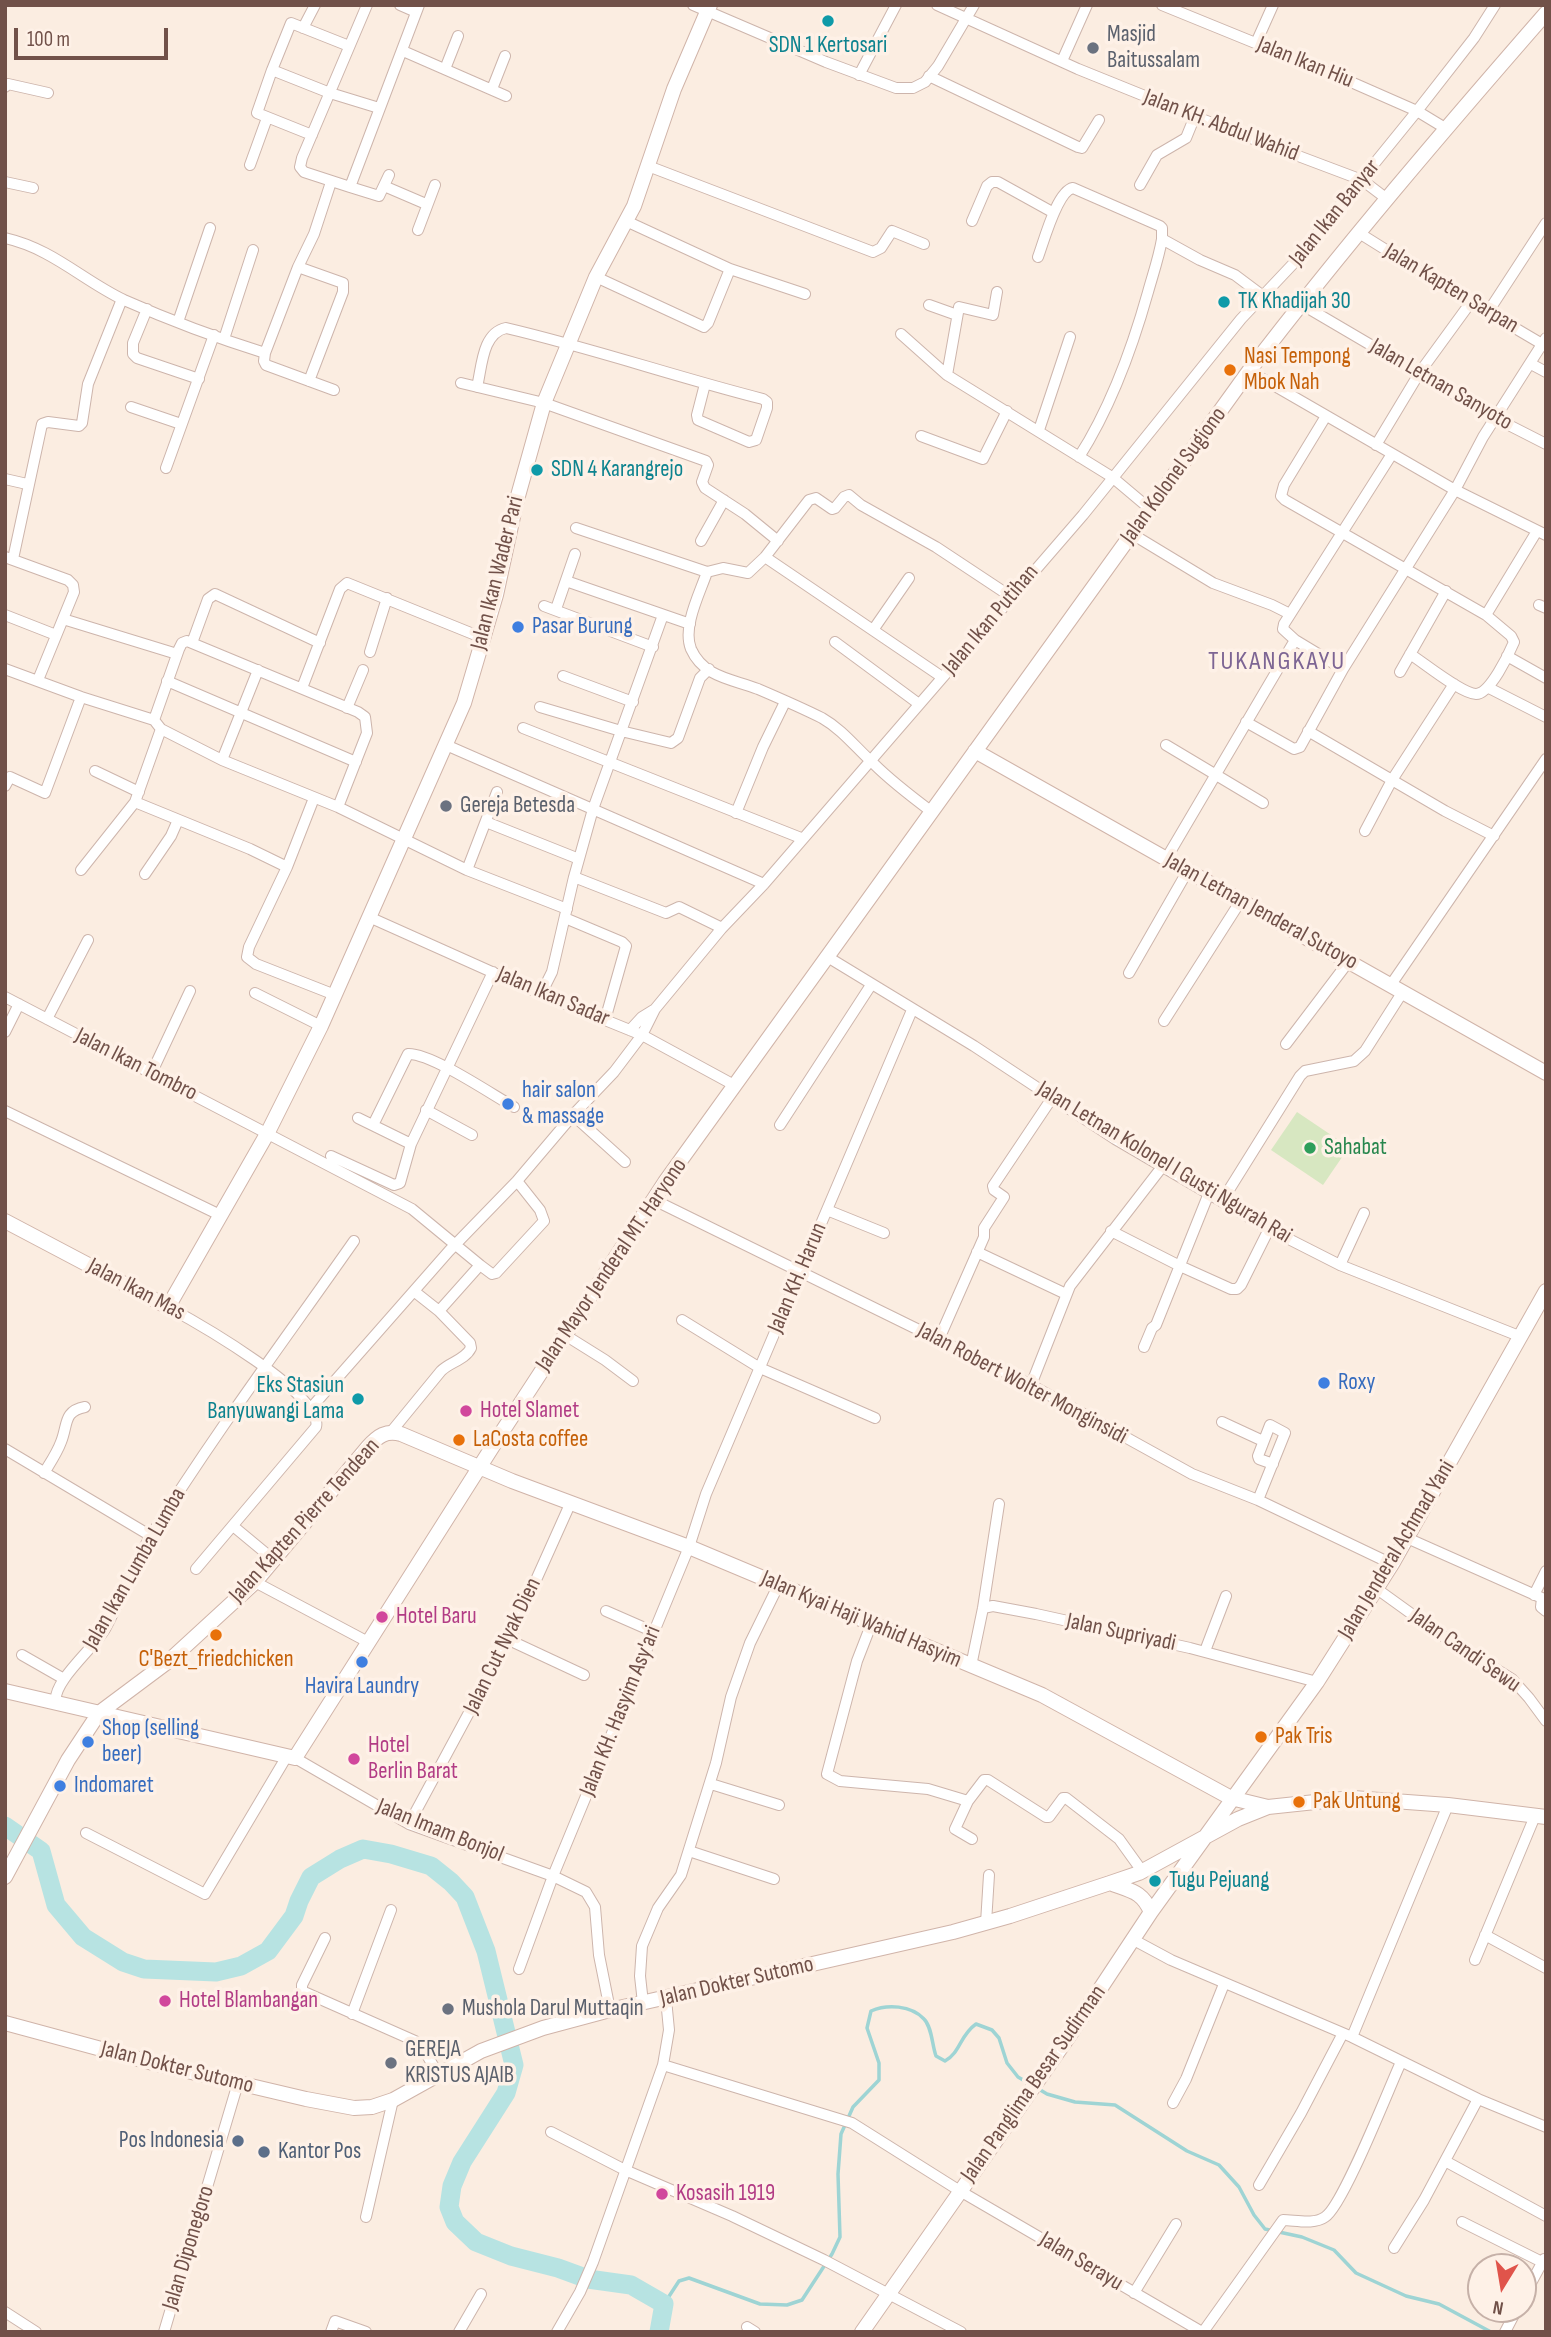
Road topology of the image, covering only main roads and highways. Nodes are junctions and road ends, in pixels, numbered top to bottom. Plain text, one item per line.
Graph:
1 (709, 8) edge
2 (1546, 13) edge
3 (975, 751) junction
4 (826, 956) joint
5 (1546, 1073) edge
6 (5, 1221) edge
7 (1546, 1292) edge
8 (168, 1307) joint
9 (479, 1468) junction
10 (5, 1691) edge
11 (99, 1713) junction
12 (291, 1758) joint
13 (1231, 1798) junction
14 (1268, 1807) junction
15 (1541, 1817) edge
16 (1205, 1836) junction
17 (5, 1877) edge
18 (1111, 1883) junction
19 (1151, 1912) junction
20 (5, 2023) edge
21 (862, 2332) edge

1 - 8 main road, Jalan Ikan Wader Pari
2 - 3 main road, Jalan Kolonel Sugiono
3 - 4 main road, Jalan Kolonel Sugiono
3 - 5 main road, Jalan Letnan Jenderal Sutoyo
4 - 9 main road, Jalan Mayor Jenderal MT. Haryono
6 - 8 main road, Jalan Ikan Mas
7 - 13 main road, Jalan Jenderal Achmad Yani
9 - 11 main road, Jalan Kapten Pierre Tendean
9 - 12 main road, Jalan Mayor Jenderal MT. Haryono
9 - 13 main road, Jalan Kyai Haji Wahid Hasyim
10 - 11 main road, Jalan Imam Bonjol
11 - 12 main road, Jalan Imam Bonjol
11 - 17 main road, Jalan Kapten Pierre Tendean
13 - 14 main road, Jalan Kyai Haji Wahid Hasyim
13 - 16 main road, Jalan Jenderal Achmad Yani
14 - 15 main road
14 - 16 main road, Jalan Dokter Sutomo
16 - 18 main road, Jalan Dokter Sutomo
16 - 19 main road, Jalan Panglima Besar Sudirman
18 - 19 main road
18 - 20 main road, Jalan Dokter Sutomo
19 - 21 main road, Jalan Panglima Besar Sudirman

